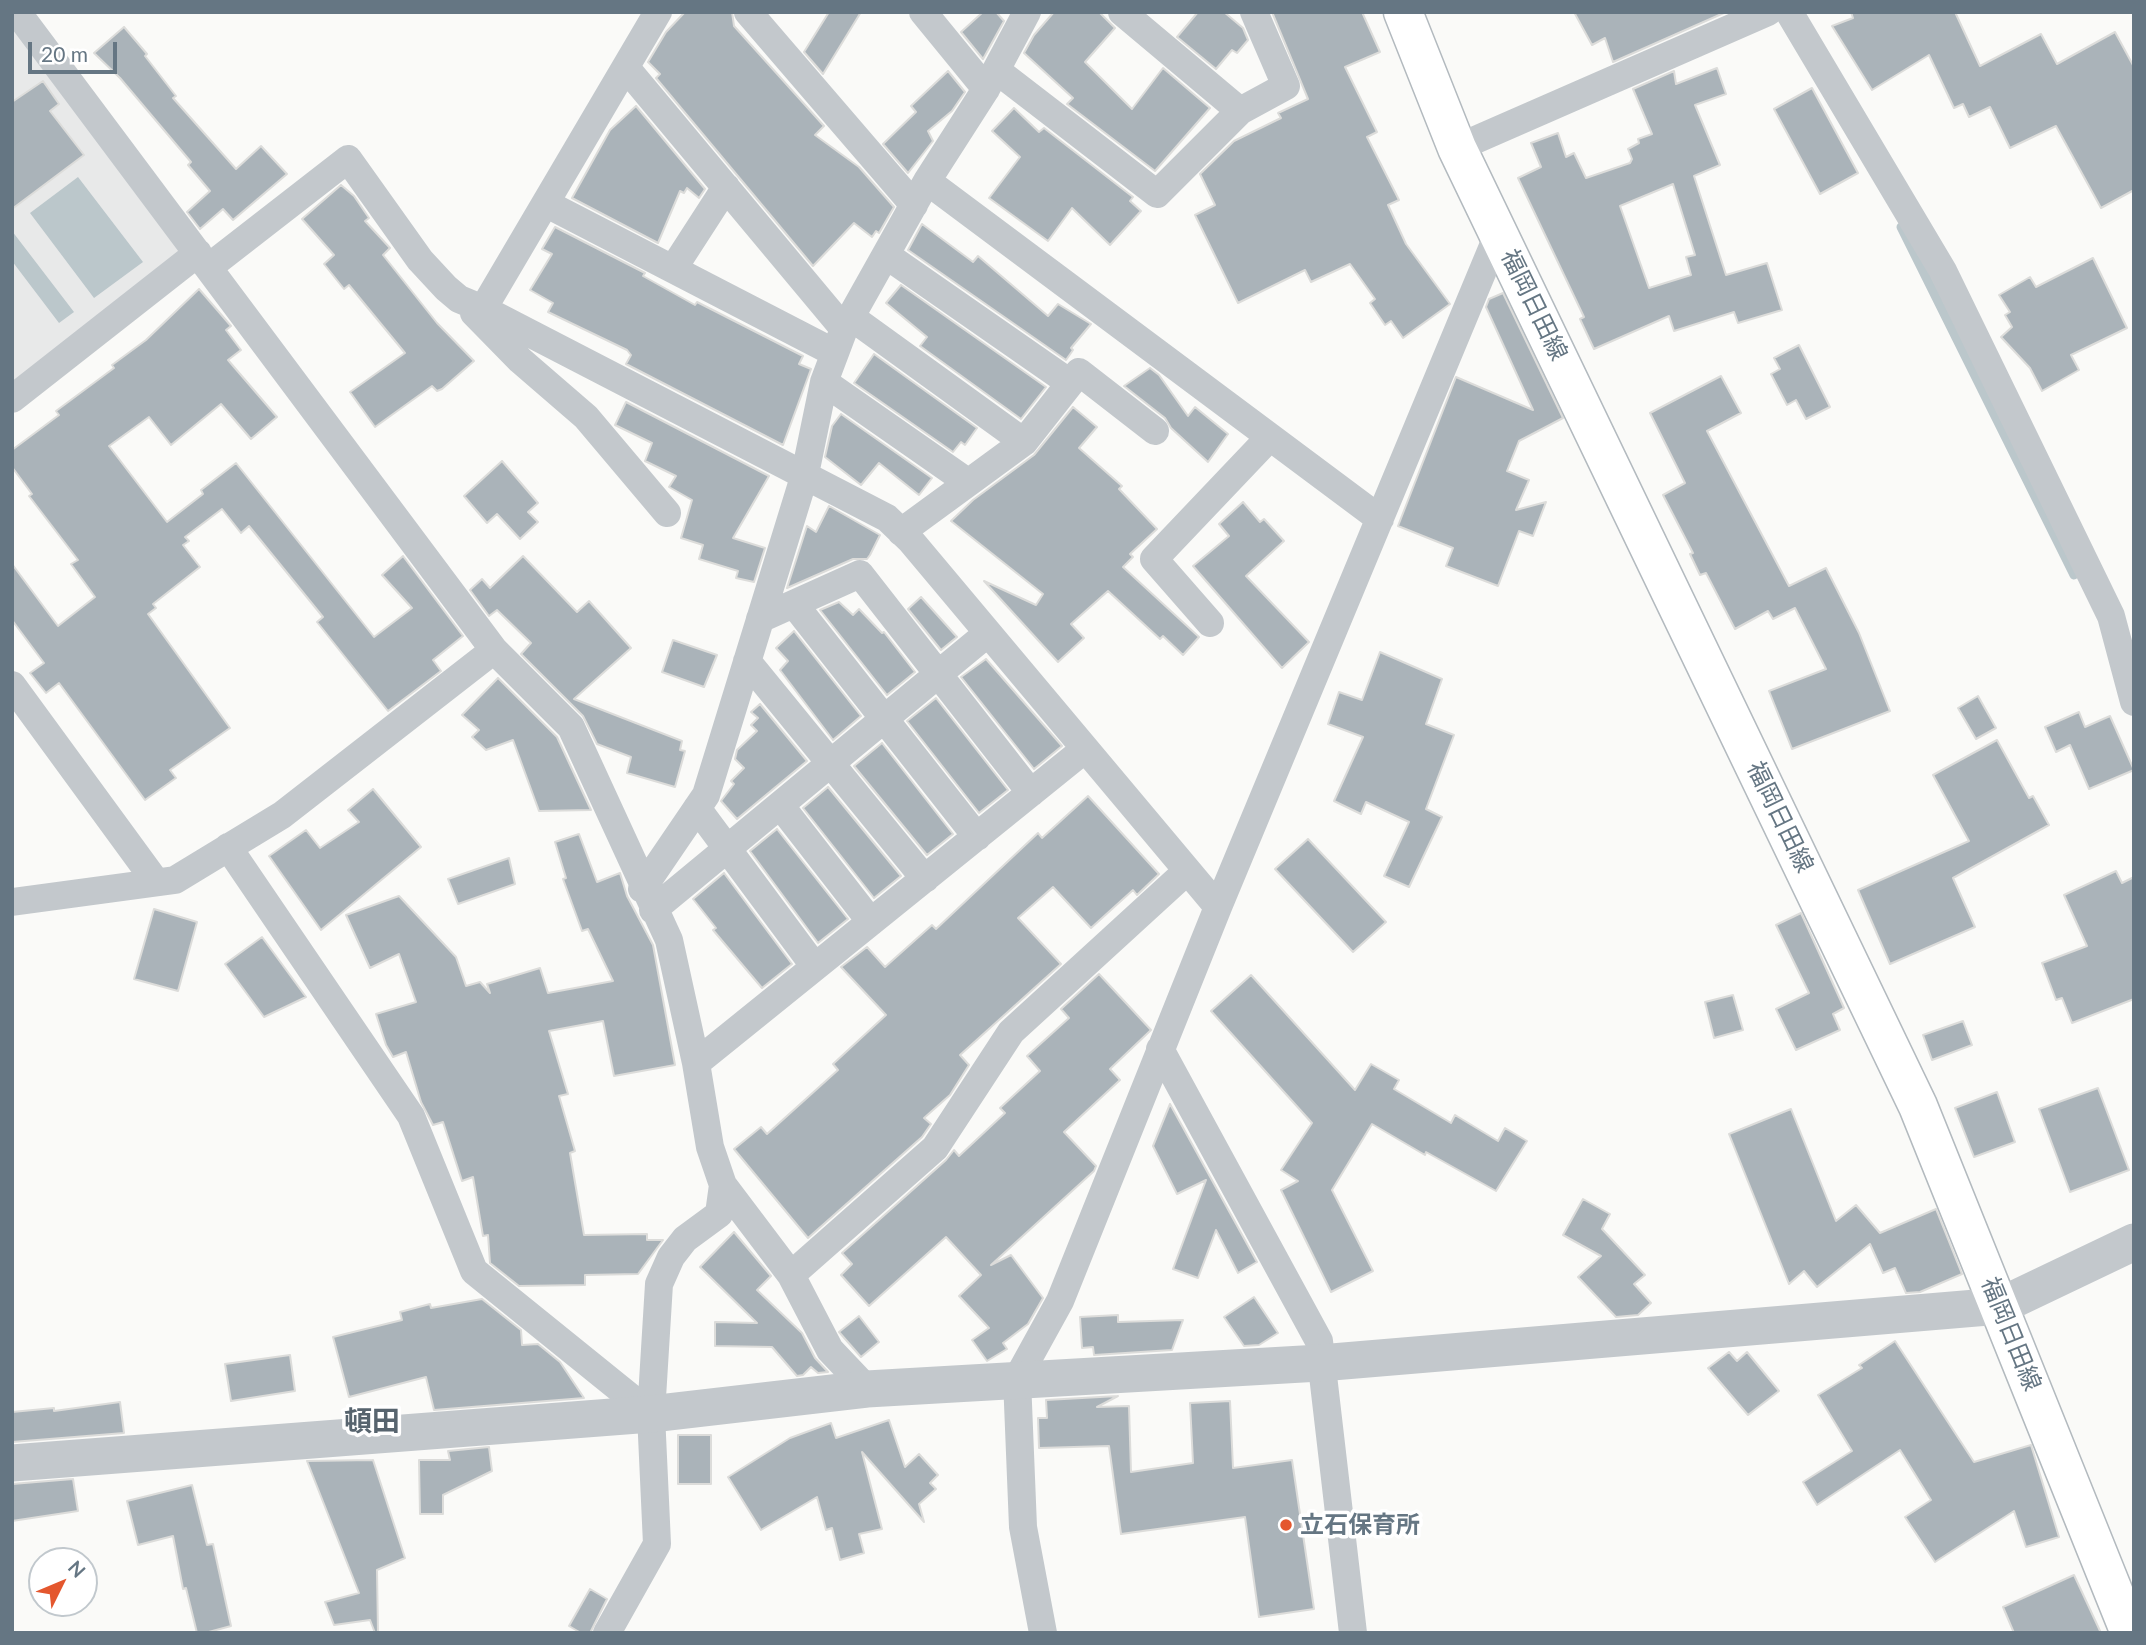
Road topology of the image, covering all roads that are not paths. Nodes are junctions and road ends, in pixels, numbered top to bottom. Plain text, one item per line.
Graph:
1 (18, 12) edge
2 (659, 12) edge
3 (748, 12) edge
4 (923, 12) edge
5 (1027, 12) edge
6 (1122, 12) edge
7 (1254, 12) edge
8 (1403, 12) edge
9 (1769, 12) edge
10 (1789, 12) edge
11 (627, 69) junction
12 (991, 80) junction
13 (1240, 111) junction
14 (1457, 148) junction
15 (928, 181) junction
16 (726, 187) junction
17 (547, 204) junction
18 (914, 205) junction
19 (1499, 232) junction
20 (886, 254) junction
21 (203, 260) junction
22 (673, 269) junction
23 (471, 304) junction
24 (843, 333) junction
25 (824, 382) junction
26 (1070, 383) junction
27 (12, 399) edge
28 (1155, 431) dead end
29 (1270, 437) junction
30 (1024, 442) junction
31 (805, 474) junction
32 (967, 481) junction
33 (667, 513) dead end
34 (1380, 519) junction
35 (901, 531) junction
36 (794, 604) junction
37 (760, 620) junction
38 (1210, 623) dead end
39 (988, 634) junction
40 (494, 650) junction
41 (747, 661) junction
42 (939, 674) junction
43 (12, 685) edge
44 (2134, 702) edge
45 (884, 719) junction
46 (1085, 750) junction
47 (832, 762) junction
48 (1031, 793) junction
49 (779, 805) junction
50 (697, 808) junction
51 (977, 837) junction
52 (228, 847) junction
53 (727, 849) junction
54 (1187, 871) junction
55 (925, 879) junction
56 (156, 882) junction
57 (648, 899) junction
58 (12, 902) edge
59 (1218, 907) junction
60 (871, 922) junction
61 (816, 967) junction
62 (1160, 1049) junction
63 (696, 1063) junction
64 (723, 1185) junction
65 (2134, 1242) edge
66 (791, 1275) junction
67 (2000, 1306) junction
68 (1320, 1363) junction
69 (1017, 1379) junction
70 (867, 1389) junction
71 (651, 1414) junction
72 (12, 1463) edge
73 (607, 1633) edge
74 (1044, 1633) edge
75 (1353, 1633) edge
76 (2130, 1633) edge

1 - 21 street
2 - 11 street
3 - 18 street
4 - 12 street
5 - 12 street
6 - 13 street
7 - 13 street
8 - 14 main road, 福岡日田線
9 - 14 street
10 - 44 street
11 - 16 street
11 - 17 street
12 - 13 street
12 - 15 street
14 - 19 main road, 福岡日田線
15 - 18 street
15 - 29 street
16 - 22 street
16 - 24 street
17 - 22 street
17 - 23 street
18 - 20 street
19 - 34 street
19 - 67 main road, 福岡日田線
20 - 24 street
20 - 26 street
21 - 23 street
21 - 27 street
21 - 40 street
22 - 24 street
23 - 31 street
23 - 33 street
24 - 25 street
24 - 30 street
25 - 31 street
25 - 32 street
26 - 28 street
26 - 30 street
29 - 34 street
29 - 38 street
30 - 32 street
31 - 35 street
31 - 37 street
32 - 35 street
34 - 59 street
35 - 39 street
36 - 37 street
36 - 42 street
36 - 45 street
37 - 41 street
39 - 42 street
39 - 46 street
40 - 52 street
40 - 57 street
41 - 47 street
41 - 50 street
42 - 45 street
42 - 48 street
43 - 56 street
45 - 47 street
45 - 51 street
46 - 48 street
46 - 54 street
47 - 49 street
47 - 55 street
48 - 51 street
49 - 53 street
49 - 60 street
50 - 53 street
50 - 57 street
51 - 55 street
52 - 56 street
52 - 71 street
53 - 57 street
53 - 61 street
54 - 59 street
54 - 66 street
55 - 60 street
56 - 58 street
57 - 63 street
59 - 62 street
60 - 61 street
61 - 63 street
62 - 68 street
62 - 69 street
63 - 64 street
64 - 66 street
64 - 71 street
65 - 67 street
66 - 70 street
67 - 68 street
67 - 76 main road, 福岡日田線
68 - 69 street
68 - 75 street
69 - 70 street
69 - 74 street
70 - 71 street
71 - 72 street
71 - 73 street

